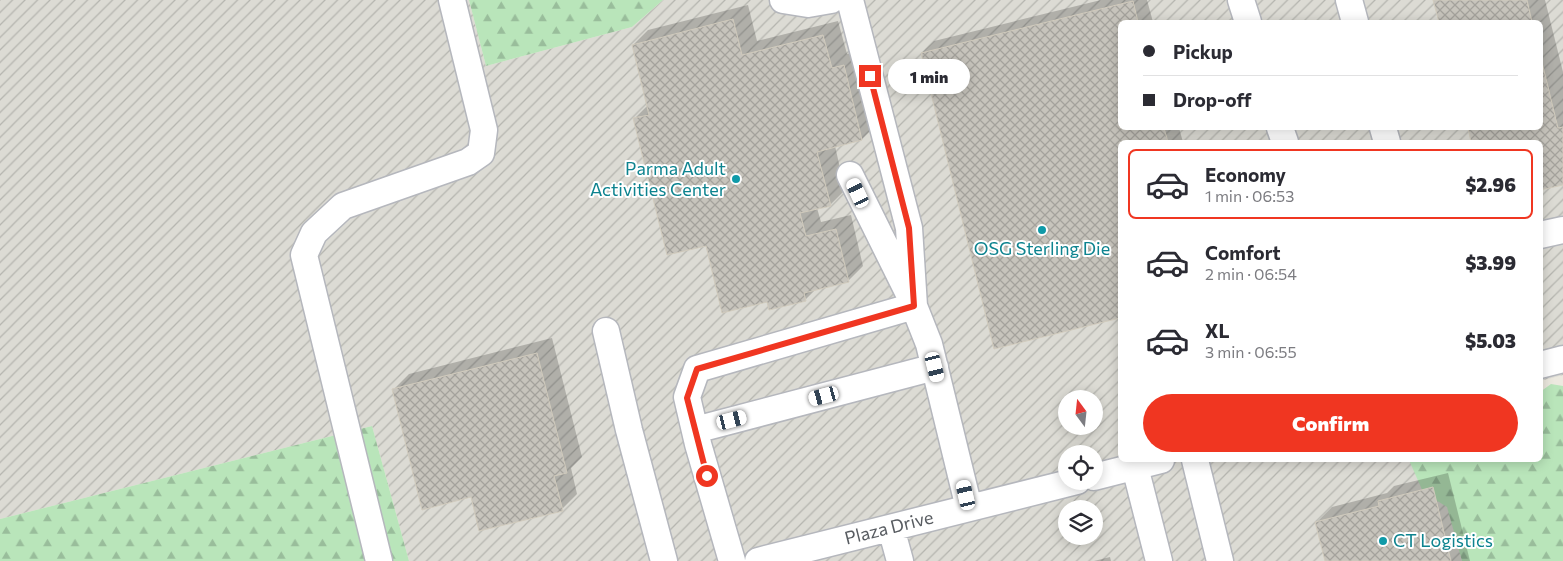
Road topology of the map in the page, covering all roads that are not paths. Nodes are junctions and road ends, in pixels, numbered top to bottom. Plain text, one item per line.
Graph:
1 (452, 0) edge
2 (783, 0) edge
3 (831, 0) edge
4 (850, 0) edge
5 (1242, 0) edge
6 (1349, 0) edge
7 (1247, 20) edge
8 (1354, 20) edge
9 (850, 175) dead end
10 (1563, 230) edge
11 (1543, 234) edge
12 (914, 306) junction
13 (606, 331) dead end
14 (1563, 359) edge
15 (1543, 364) edge
16 (935, 367) junction
17 (695, 430) junction
18 (1154, 462) edge
19 (1195, 462) edge
20 (1135, 467) junction
21 (1103, 475) edge
22 (1058, 486) edge
23 (969, 508) junction
24 (891, 528) junction
25 (378, 561) edge
26 (664, 561) edge
27 (732, 561) edge
28 (758, 561) edge
29 (900, 561) edge
30 (1159, 561) edge
31 (1220, 561) edge

1 - 25 street
2 - 3 street
4 - 12 street
5 - 7 street
6 - 8 street
9 - 12 street
10 - 11 street
12 - 16 street
12 - 17 street
13 - 26 street
14 - 15 street
16 - 17 street
16 - 23 street
17 - 27 street
18 - 20 street
19 - 31 street
20 - 21 street
20 - 30 street
22 - 23 street, Plaza Drive
23 - 24 street, Plaza Drive
24 - 28 street, Plaza Drive
24 - 29 street

